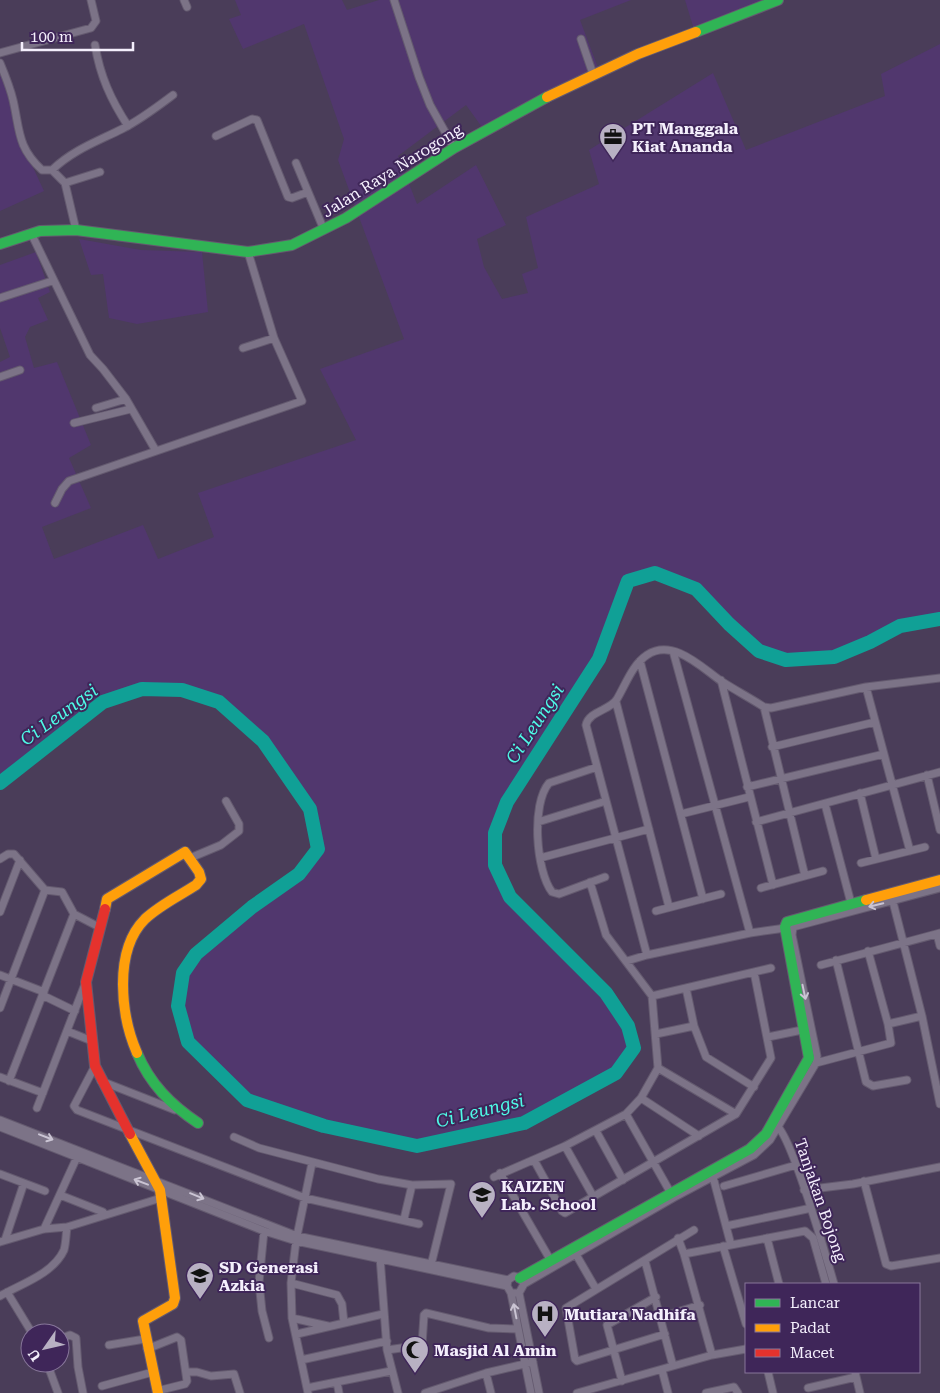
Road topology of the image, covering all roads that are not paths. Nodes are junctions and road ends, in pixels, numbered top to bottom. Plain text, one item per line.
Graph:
1 (91, 0) edge
2 (394, 0) edge
3 (778, 0) edge
4 (760, 3) edge
5 (581, 39) dead end
6 (95, 45) dead end
7 (0, 52) edge
8 (0, 63) edge
9 (593, 74) junction
10 (173, 95) dead end
11 (128, 126) junction
12 (216, 136) dead end
13 (454, 148) junction
14 (296, 163) dead end
15 (52, 170) junction
16 (100, 172) dead end
17 (65, 183) junction
18 (308, 192) junction
19 (76, 230) junction
20 (324, 230) junction
21 (30, 233) junction
22 (0, 244) edge
23 (248, 252) junction
24 (52, 281) junction
25 (0, 298) edge
26 (274, 338) junction
27 (243, 348) dead end
28 (20, 370) dead end
29 (0, 377) edge
30 (126, 399) junction
31 (96, 408) dead end
32 (131, 409) junction
33 (74, 423) dead end
34 (156, 451) junction
35 (55, 503) dead end
36 (673, 651) junction
37 (640, 661) junction
38 (940, 678) edge
39 (721, 680) junction
40 (866, 687) junction
41 (616, 702) junction
42 (764, 707) junction
43 (875, 722) junction
44 (772, 747) junction
45 (884, 754) junction
46 (597, 767) junction
47 (940, 772) edge
48 (927, 775) junction
49 (781, 779) junction
50 (892, 784) junction
51 (747, 787) junction
52 (860, 793) junction
53 (749, 797) junction
54 (226, 801) dead end
55 (606, 801) junction
56 (825, 804) junction
57 (715, 806) junction
58 (937, 806) edge
59 (790, 813) junction
60 (681, 814) junction
61 (538, 822) junction
62 (756, 822) junction
63 (649, 829) junction
64 (940, 830) edge
65 (616, 839) junction
66 (925, 847) dead end
67 (910, 851) junction
68 (190, 858) junction
69 (540, 858) junction
70 (876, 858) junction
71 (0, 859) edge
72 (20, 860) junction
73 (862, 863) dead end
74 (823, 872) dead end
75 (805, 876) junction
76 (605, 877) dead end
77 (940, 880) edge
78 (590, 882) junction
79 (773, 885) junction
80 (761, 888) dead end
81 (940, 888) edge
82 (45, 890) junction
83 (721, 894) dead end
84 (891, 897) junction
85 (703, 899) junction
86 (852, 903) junction
87 (670, 908) junction
88 (656, 911) dead end
89 (0, 912) edge
90 (74, 914) junction
91 (99, 927) junction
92 (789, 927) junction
93 (750, 933) junction
94 (939, 933) edge
95 (902, 942) junction
96 (940, 946) edge
97 (868, 951) junction
98 (647, 955) junction
99 (836, 960) junction
100 (627, 961) junction
101 (820, 964) dead end
102 (771, 968) dead end
103 (754, 972) junction
104 (0, 975) edge
105 (12, 978) junction
106 (86, 982) junction
107 (686, 988) junction
108 (43, 994) junction
109 (652, 996) junction
110 (0, 1008) edge
111 (75, 1010) junction
112 (922, 1016) junction
113 (888, 1024) junction
114 (694, 1026) junction
115 (808, 1029) junction
116 (67, 1031) junction
117 (656, 1034) junction
118 (768, 1037) junction
119 (92, 1041) junction
120 (858, 1053) junction
121 (816, 1063) junction
122 (95, 1066) junction
123 (658, 1068) junction
124 (0, 1077) edge
125 (9, 1080) junction
126 (101, 1080) junction
127 (907, 1080) dead end
128 (754, 1087) junction
129 (43, 1093) junction
130 (641, 1098) junction
131 (940, 1104) edge
132 (37, 1108) dead end
133 (177, 1111) junction
134 (626, 1114) junction
135 (736, 1114) junction
136 (0, 1120) edge
137 (198, 1123) dead end
138 (776, 1125) junction
139 (0, 1127) edge
140 (125, 1127) junction
141 (596, 1131) junction
142 (699, 1136) junction
143 (234, 1137) dead end
144 (565, 1146) junction
145 (77, 1157) junction
146 (534, 1160) junction
147 (312, 1163) junction
148 (654, 1163) junction
149 (796, 1166) junction
150 (940, 1169) edge
151 (0, 1174) edge
152 (712, 1174) junction
153 (156, 1178) junction
154 (624, 1180) junction
155 (864, 1181) junction
156 (24, 1183) junction
157 (412, 1185) junction
158 (724, 1186) dead end
159 (804, 1190) junction
160 (45, 1191) dead end
161 (160, 1194) junction
162 (60, 1195) junction
163 (672, 1195) junction
164 (593, 1196) junction
165 (305, 1198) junction
166 (807, 1209) dead end
167 (103, 1212) dead end
168 (404, 1219) junction
169 (419, 1224) dead end
170 (726, 1226) junction
171 (67, 1227) junction
172 (44, 1229) junction
173 (694, 1230) dead end
174 (264, 1231) junction
175 (297, 1238) junction
176 (678, 1238) junction
177 (767, 1238) junction
178 (2, 1241) edge
179 (727, 1245) junction
180 (574, 1251) junction
181 (684, 1254) junction
182 (380, 1257) junction
183 (940, 1258) edge
184 (551, 1261) junction
185 (645, 1261) junction
186 (431, 1265) junction
187 (522, 1281) junction
188 (291, 1283) junction
189 (779, 1283) edge
190 (826, 1283) edge
191 (834, 1283) edge
192 (511, 1288) junction
193 (596, 1289) junction
194 (8, 1292) junction
195 (0, 1296) edge
196 (656, 1298) junction
197 (700, 1305) junction
198 (384, 1314) junction
199 (661, 1317) junction
200 (292, 1318) junction
201 (745, 1320) edge
202 (26, 1323) edge
203 (344, 1323) junction
204 (330, 1326) junction
205 (518, 1328) junction
206 (297, 1334) junction
207 (665, 1334) junction
208 (70, 1335) edge
209 (269, 1338) dead end
210 (387, 1342) junction
211 (146, 1344) junction
212 (109, 1345) dead end
213 (745, 1349) edge
214 (387, 1350) junction
215 (614, 1350) junction
216 (712, 1355) junction
217 (301, 1360) junction
218 (529, 1362) junction
219 (673, 1366) junction
220 (662, 1370) junction
221 (153, 1372) junction
222 (186, 1372) junction
223 (391, 1372) junction
224 (51, 1373) edge
225 (486, 1373) junction
226 (768, 1373) edge
227 (856, 1374) edge
228 (622, 1381) junction
229 (337, 1382) junction
230 (102, 1386) dead end
231 (808, 1388) dead end
232 (308, 1391) edge
233 (157, 1392) edge
234 (58, 1393) edge
235 (83, 1393) edge
236 (240, 1393) edge
237 (339, 1393) edge
238 (398, 1393) edge
239 (425, 1393) edge
240 (491, 1393) edge
241 (531, 1393) edge
242 (539, 1393) edge
243 (577, 1393) edge
244 (668, 1393) edge
245 (706, 1393) edge
246 (738, 1393) edge
247 (773, 1393) edge
248 (860, 1393) edge

1 - 7 street
2 - 13 street
3 - 4 street, Jalan Raya Narogong
4 - 9 street, Jalan Raya Narogong
5 - 9 street
6 - 11 street
8 - 15 street
9 - 13 street, Jalan Raya Narogong
10 - 11 street
11 - 15 street
12 - 18 street
13 - 20 street, Jalan Raya Narogong
14 - 18 street
15 - 17 street
16 - 17 street
17 - 19 street
18 - 20 street
19 - 21 street, Jalan Raya Narogong
19 - 23 street, Jalan Raya Narogong
20 - 23 street, Jalan Raya Narogong
21 - 22 street, Jalan Raya Narogong
21 - 24 street
23 - 26 street
24 - 25 street
24 - 30 street
26 - 27 street
26 - 34 street
28 - 29 street
30 - 31 street
30 - 32 street
32 - 33 street
32 - 34 street
34 - 35 street
36 - 37 street
36 - 39 street
36 - 57 street
37 - 41 street
37 - 60 street
38 - 40 street
39 - 42 street
39 - 51 street
40 - 42 street
40 - 43 street
41 - 46 street
41 - 63 street
42 - 44 street
43 - 44 street
43 - 45 street
44 - 49 street
45 - 49 street
45 - 50 street
46 - 55 street
46 - 61 street
47 - 48 street
48 - 50 street
48 - 58 street
49 - 51 street
49 - 59 street
50 - 52 street
50 - 67 street
51 - 53 street
52 - 56 street
52 - 70 street
53 - 57 street
53 - 62 street
54 - 68 street
55 - 61 street
55 - 65 street
56 - 59 street
56 - 86 street
57 - 60 street
57 - 93 street
58 - 64 street
59 - 62 street
59 - 75 street
60 - 85 street
61 - 69 street
62 - 79 street
63 - 65 street
63 - 87 street
65 - 69 street
65 - 98 street
66 - 67 street
67 - 70 street
68 - 91 street
68 - 133 street
69 - 78 street
70 - 73 street
71 - 72 street
72 - 82 street
72 - 89 street
74 - 75 street
75 - 79 street
76 - 78 street
77 - 84 street
78 - 100 street
79 - 80 street
81 - 84 street
82 - 90 street
82 - 105 street
83 - 85 street
84 - 86 street
84 -> 92 street
84 - 95 street
85 - 87 street
86 - 92 street
87 - 88 street
90 - 91 street
90 - 108 street
91 - 106 street
92 - 93 street
92 - 115 street
93 - 98 street
94 - 95 street
94 - 96 street
95 - 97 street
95 - 112 street
97 - 99 street
97 - 113 street
98 - 100 street
99 - 101 street
99 - 120 street
100 - 109 street
102 - 103 street
103 - 107 street
103 - 118 street
104 - 105 street
105 - 108 street
105 - 110 street
106 - 111 street
106 - 119 street
107 - 109 street
107 - 114 street
108 - 111 street
108 - 125 street
109 - 117 street
111 - 116 street
112 - 113 street
112 - 131 street
113 - 120 street
114 - 117 street
114 - 128 street
115 - 118 street
115 - 121 street
115 - 138 street
116 - 119 street
116 - 129 street
117 - 123 street
118 - 128 street
119 - 122 street
120 - 121 street
120 - 127 street
121 - 138 street
122 - 126 street
122 - 140 street
123 - 130 street
123 - 135 street
124 - 125 street
125 - 129 street
126 - 133 street
126 - 140 street
128 - 135 street
129 - 132 street
130 - 134 street
130 - 142 street
133 - 137 street
134 - 141 street
134 - 148 street
135 - 142 street
136 -> 153 street
138 - 149 street, Tanjakan Bojong
138 - 152 street
139 - 145 street
140 - 153 street
140 - 165 street
141 - 144 street
141 - 154 street
142 - 148 street
143 - 147 street
144 - 146 street
144 - 164 street
161 -> 145 street
145 - 162 street
146 - 164 street
146 - 184 street
147 - 157 street
147 - 165 street
148 - 154 street
148 - 163 street
149 - 158 street
149 - 159 street, Tanjakan Bojong
150 - 155 street
151 - 156 street
152 - 163 street
152 - 170 street
153 - 161 street
153 -> 175 street
154 - 164 street
155 - 159 street
155 - 183 street
156 - 160 street
156 - 178 street
157 - 168 street
157 - 186 street
159 - 191 street, Tanjakan Bojong
161 - 171 street
161 - 174 street
161 - 211 street
162 - 167 street
162 - 172 street
163 - 180 street
165 - 168 street
165 - 175 street
166 - 170 street
168 - 169 street
170 - 179 street
171 - 172 street
171 - 194 street
172 - 178 street
173 - 176 street
174 - 175 street
174 - 209 street
175 - 182 street
175 - 188 street
176 - 181 street
176 - 185 street
177 - 179 street
177 - 189 street
177 - 190 street
179 - 181 street
179 - 201 street
180 - 184 street
180 - 187 street
180 - 193 street
181 - 197 street
182 - 186 street
182 - 192 street
182 - 198 street
184 - 187 street
185 - 193 street
185 - 196 street
186 - 192 street
187 - 192 street
187 - 192 street
188 - 200 street
188 - 203 street
205 -> 192 street
192 - 218 street
193 - 215 street
194 - 195 street
194 - 202 street
196 - 199 street
196 - 215 street
197 - 199 street
197 - 216 street
198 - 203 street
198 - 210 street
199 - 207 street
200 - 204 street
200 - 206 street
203 - 204 street
204 - 206 street
205 - 214 street
205 - 218 street
206 - 217 street
207 - 215 street
207 - 219 street
208 - 235 street
210 - 214 street
210 - 217 street
211 - 212 street
211 - 221 street
211 - 222 street
213 - 216 street
214 - 223 street
215 - 228 street
216 - 219 street
217 - 232 street
218 - 225 street
218 - 241 street
218 - 242 street
219 - 220 street
220 - 228 street
220 - 244 street
221 - 230 street
221 - 233 street
222 - 233 street
222 - 236 street
223 - 229 street
223 - 238 street
224 - 234 street
225 - 239 street
225 - 240 street
226 - 247 street
227 - 231 street
227 - 248 street
228 - 243 street
229 - 232 street
229 - 237 street
245 - 246 street

